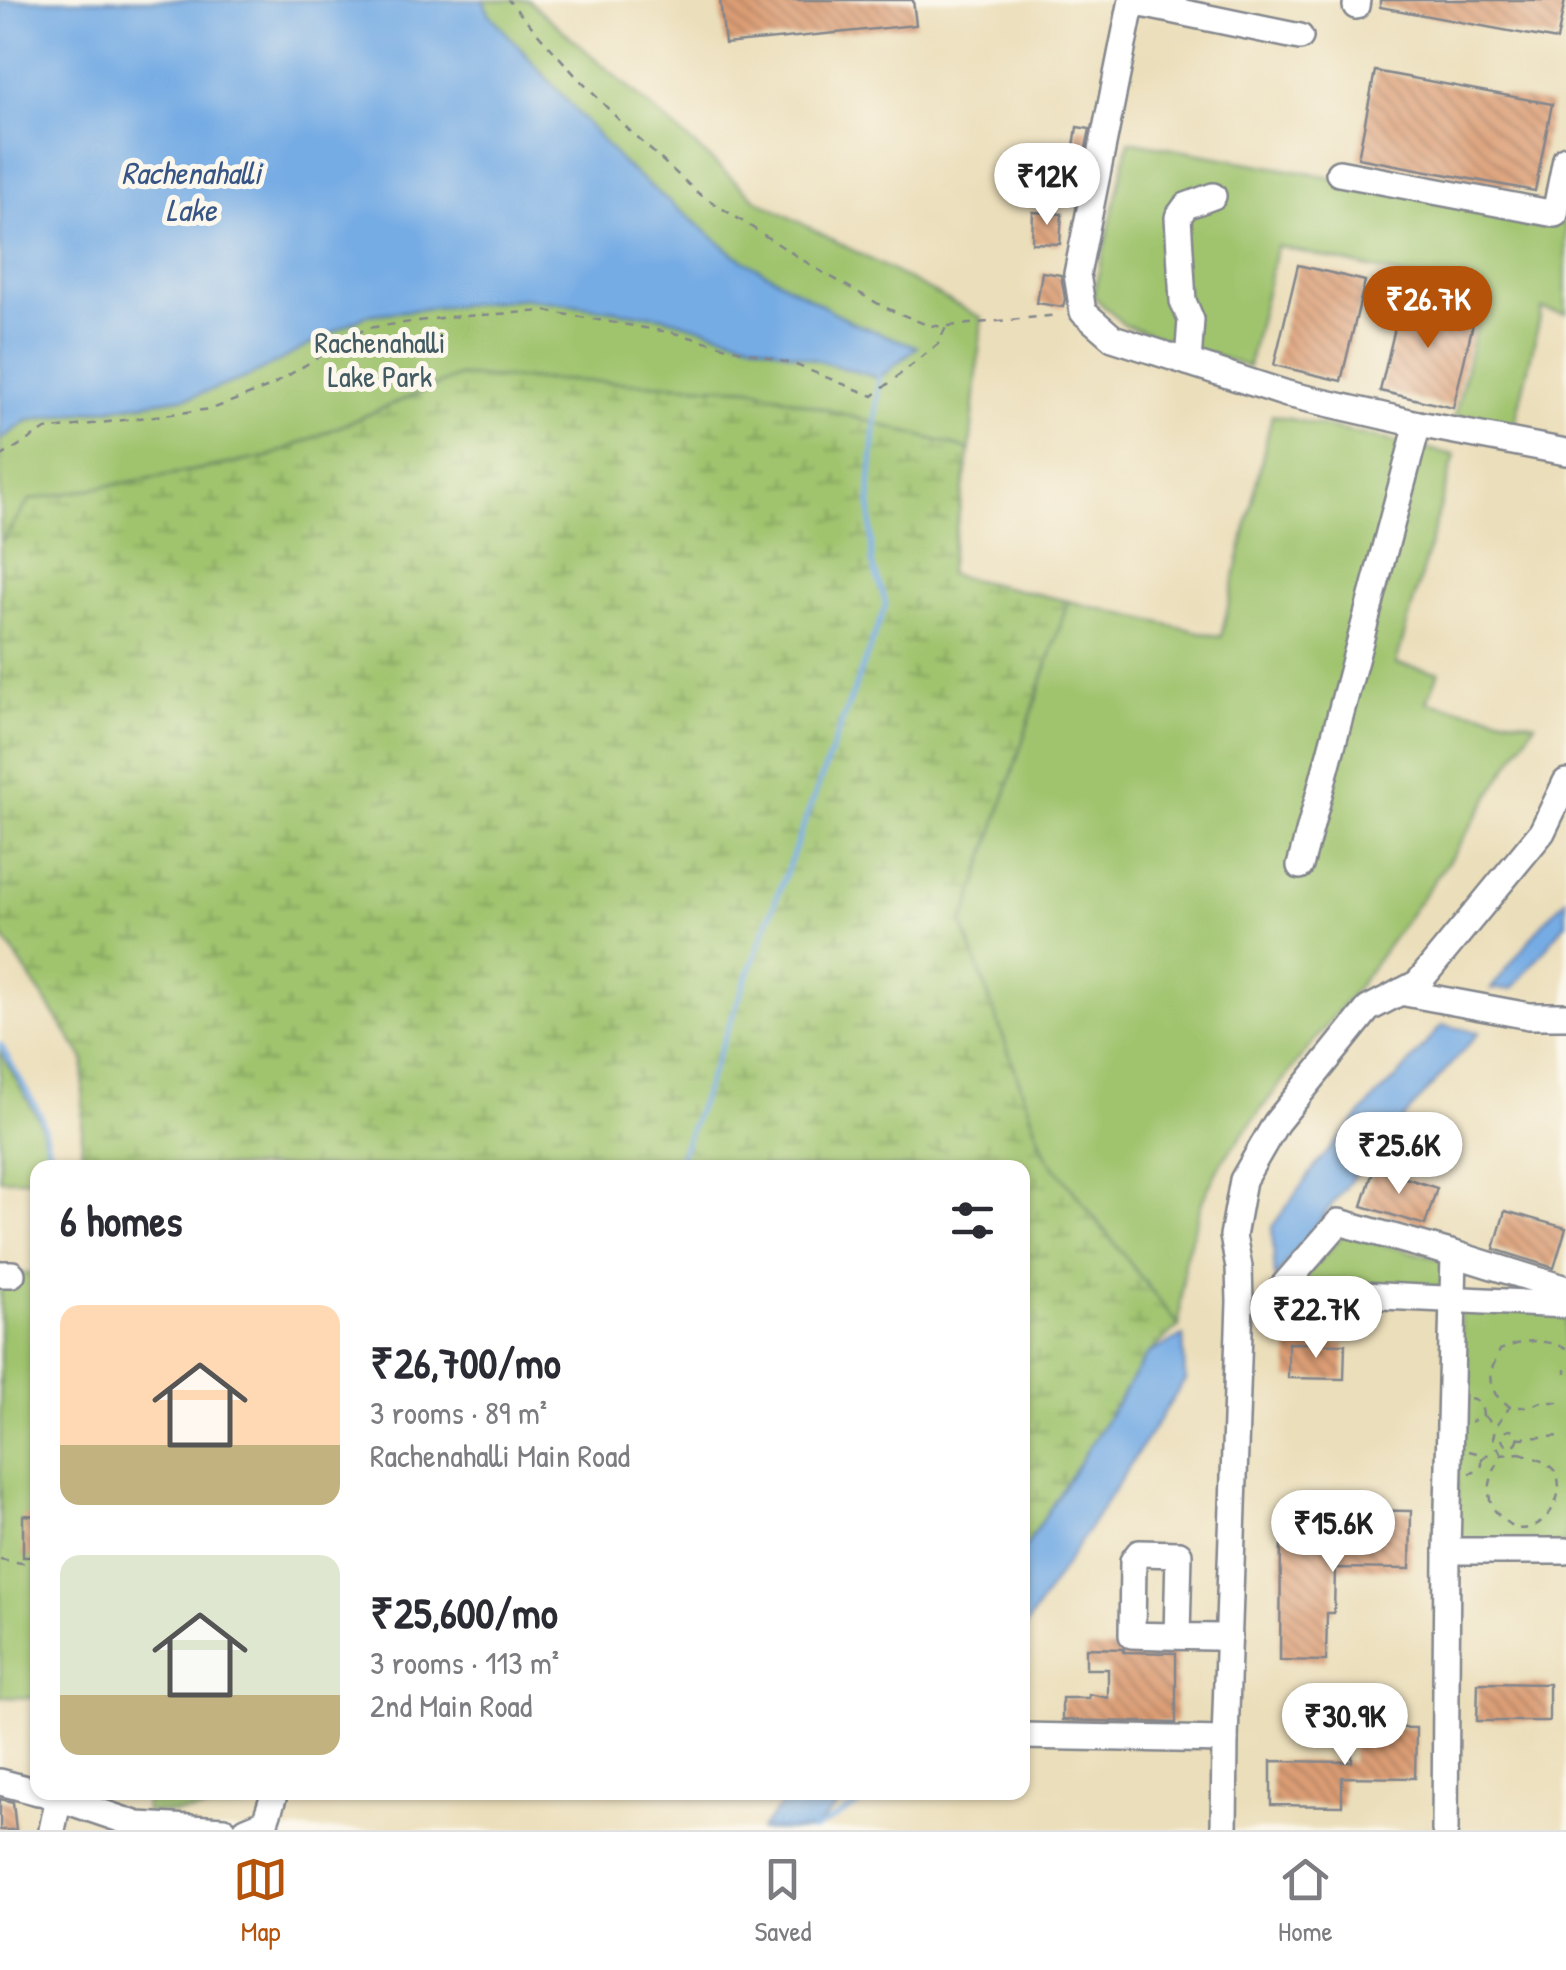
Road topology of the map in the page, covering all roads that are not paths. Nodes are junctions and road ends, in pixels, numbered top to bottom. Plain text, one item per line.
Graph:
1 (1132, 1) edge
2 (1300, 37) dead end
3 (1566, 159) edge
4 (1338, 173) dead end
5 (1213, 196) dead end
6 (1188, 362) junction
7 (1418, 424) junction
8 (1566, 452) edge
9 (1566, 782) edge
10 (1300, 866) dead end
11 (1400, 992) junction
12 (1566, 1016) edge
13 (1454, 1254) junction
14 (1566, 1289) edge
15 (1453, 1298) junction
16 (1566, 1304) edge
17 (1447, 1551) junction
18 (1566, 1551) edge
19 (1177, 1636) dead end
20 (1229, 1637) junction
21 (1030, 1736) edge
22 (1225, 1740) junction
23 (0, 1782) edge
24 (30, 1790) edge
25 (47, 1800) edge
26 (62, 1800) edge
27 (272, 1800) edge
28 (138, 1828) edge
29 (52, 1830) edge
30 (224, 1830) edge
31 (246, 1830) edge
32 (1224, 1830) edge
33 (1445, 1830) edge

1 - 2 street
1 - 6 street
3 - 4 street
5 - 6 street
6 - 7 street
7 - 8 street
7 - 10 street
9 - 11 street
11 - 12 street
11 - 20 street
13 - 14 street
13 - 15 street
13 - 15 street
15 - 16 street
15 - 17 street
17 - 18 street
17 - 33 street
19 - 20 street
20 - 22 street
21 - 22 street
22 - 32 street
23 - 24 street
25 - 29 street
26 - 28 street
27 - 31 street
28 - 30 street

